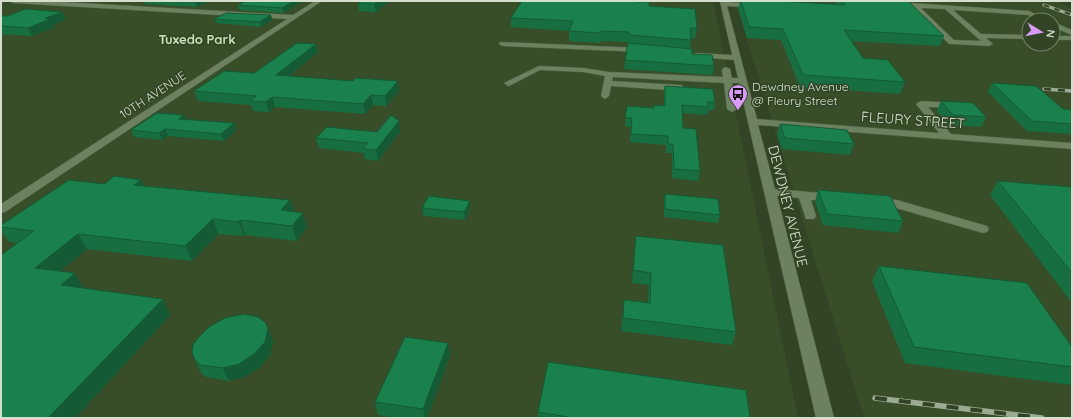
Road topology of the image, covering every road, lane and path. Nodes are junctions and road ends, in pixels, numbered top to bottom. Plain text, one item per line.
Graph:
1 (13, 1) edge
2 (125, 1) edge
3 (319, 1) edge
4 (751, 1) edge
5 (723, 3) edge
6 (891, 3) edge
7 (905, 3) edge
8 (915, 4) junction
9 (111, 7) junction
10 (947, 8) junction
11 (1021, 13) edge
12 (294, 17) junction
13 (1061, 28) edge
14 (1072, 33) edge
15 (979, 36) junction
16 (1021, 37) edge
17 (1061, 38) edge
18 (1072, 38) edge
19 (504, 44) dead end
20 (646, 50) edge
21 (685, 54) edge
22 (724, 57) junction
23 (726, 69) junction
24 (740, 70) junction
25 (609, 79) junction
26 (728, 80) junction
27 (508, 83) dead end
28 (690, 88) edge
29 (605, 96) dead end
30 (967, 107) edge
31 (732, 109) dead end
32 (752, 122) junction
33 (946, 136) junction
34 (1072, 146) edge
35 (769, 192) junction
36 (804, 195) junction
37 (846, 199) edge
38 (868, 202) edge
39 (1, 209) edge
40 (810, 216) dead end
41 (983, 229) dead end
42 (825, 418) edge

1 - 9 street
2 - 9 street
3 - 12 street, 10TH AVENUE
4 - 5 street
5 - 24 street, DEWDNEY AVENUE
6 - 7 street
7 - 8 street
8 - 10 street
8 - 15 street
9 - 12 street
10 - 11 street
10 - 15 street
12 - 39 street, 10TH AVENUE
13 - 14 street
15 - 16 street
17 - 18 street
19 - 20 street
21 - 22 street
22 - 23 street
22 - 24 street
23 - 24 street
23 - 26 street
24 - 26 street
24 - 32 street, DEWDNEY AVENUE
25 - 26 street
25 - 27 street
25 - 28 street
25 - 29 street
26 - 31 street
30 - 33 street
32 - 33 street, FLEURY STREET
32 - 35 street, DEWDNEY AVENUE
33 - 34 street, FLEURY STREET
35 - 36 street
35 - 42 street, DEWDNEY AVENUE
36 - 37 street
36 - 40 street
38 - 41 street

